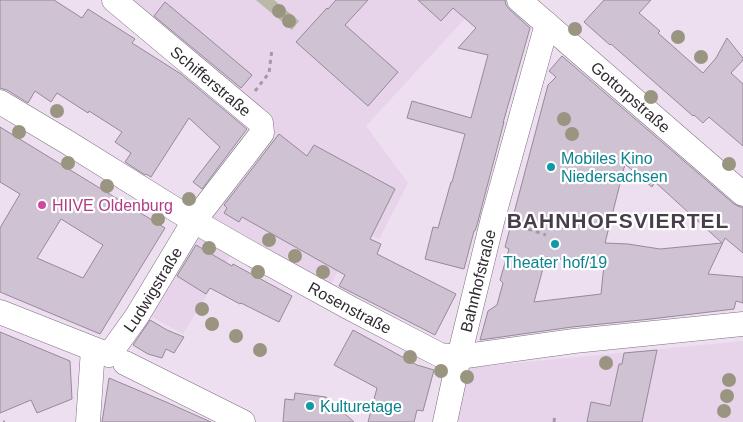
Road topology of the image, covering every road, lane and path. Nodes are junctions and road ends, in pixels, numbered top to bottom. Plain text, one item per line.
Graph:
1 (114, 0) edge
2 (519, 0) edge
3 (547, 24) junction
4 (272, 49) dead end
5 (0, 102) edge
6 (243, 108) junction
7 (743, 194) edge
8 (493, 218) junction
9 (194, 221) junction
10 (546, 235) dead end
11 (0, 312) edge
12 (743, 324) edge
13 (109, 356) junction
14 (459, 357) junction
15 (555, 415) dead end
16 (88, 422) edge
17 (243, 422) edge
18 (445, 422) edge
19 (554, 422) edge

1 - 6 street, Schifferstraße
2 - 3 street, Gottorpstraße
3 - 7 street, Gottorpstraße
3 - 8 street, Bahnhofstraße
4 - 6 path
5 - 9 street, Rosenstraße
6 - 9 street, Schifferstraße
8 - 10 path
8 - 14 street, Bahnhofstraße
9 - 13 street, Ludwigstraße
9 - 14 street, Rosenstraße
11 - 13 street
12 - 14 street, Rosenstraße
13 - 16 street
13 - 17 street
14 - 18 street, Bahnhofstraße
15 - 19 path

